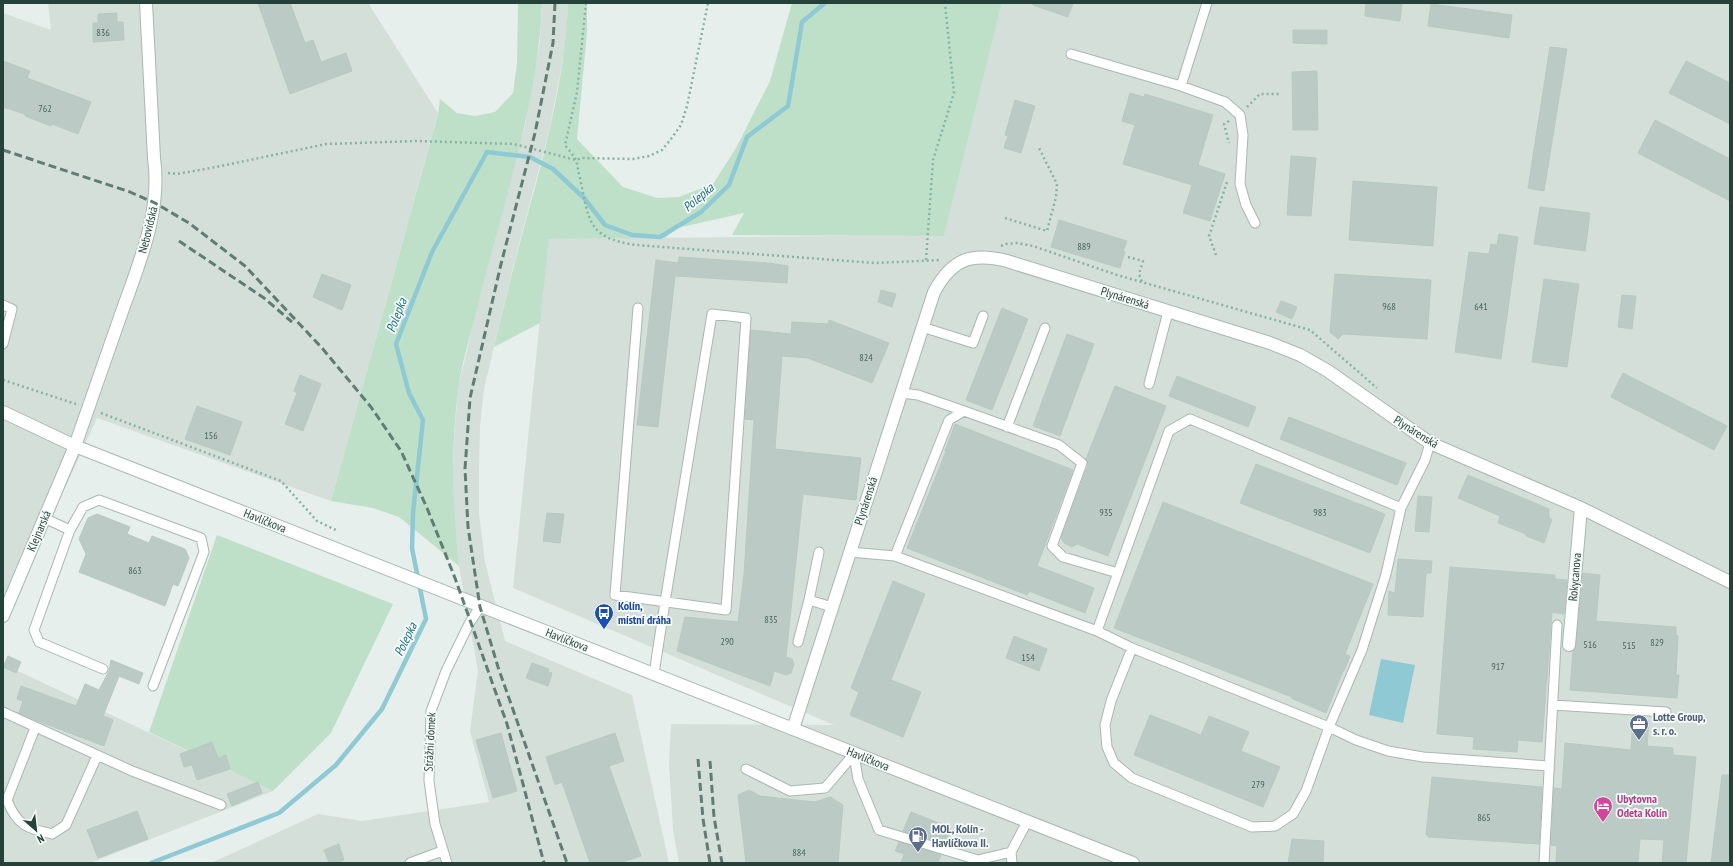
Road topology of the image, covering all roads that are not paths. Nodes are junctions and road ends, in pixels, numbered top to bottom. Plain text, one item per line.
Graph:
1 (146, 3) edge
2 (1207, 3) edge
3 (1071, 54) dead end
4 (1181, 86) junction
5 (1255, 223) dead end
6 (3, 305) edge
7 (638, 308) dead end
8 (1168, 312) junction
9 (983, 316) dead end
10 (922, 327) junction
11 (1045, 328) dead end
12 (3, 344) edge
13 (1148, 384) dead end
14 (901, 393) junction
15 (4, 411) edge
16 (964, 411) junction
17 (1007, 427) junction
18 (1430, 443) junction
19 (75, 446) junction
20 (1401, 508) junction
21 (1581, 508) junction
22 (44, 518) junction
23 (70, 530) junction
24 (819, 552) dead end
25 (850, 552) junction
26 (895, 556) junction
27 (1118, 573) junction
28 (1730, 582) edge
29 (809, 600) junction
30 (665, 602) junction
31 (480, 607) junction
32 (832, 607) junction
33 (3, 616) edge
34 (1557, 625) dead end
35 (1097, 631) junction
36 (798, 642) dead end
37 (1569, 645) dead end
38 (1132, 648) junction
39 (103, 669) dead end
40 (654, 674) junction
41 (153, 686) dead end
42 (1553, 705) junction
43 (3, 712) edge
44 (1666, 712) dead end
45 (1329, 727) junction
46 (35, 728) junction
47 (793, 730) junction
48 (854, 754) junction
49 (97, 756) junction
50 (1549, 766) junction
51 (746, 770) dead end
52 (221, 804) dead end
53 (1027, 822) junction
54 (442, 851) junction
55 (1011, 852) junction
56 (410, 863) edge
57 (447, 863) edge
58 (1012, 863) edge
59 (1133, 863) edge
60 (1544, 863) edge

1 - 19 street, Nebovidská
2 - 4 lane
3 - 4 lane
4 - 5 lane
6 - 12 lane
7 - 30 lane
8 - 10 street, Plynárenská
8 - 13 lane
8 - 18 street, Plynárenská
9 - 10 lane
10 - 14 street, Plynárenská
11 - 17 lane
14 - 16 lane
14 - 25 street, Plynárenská
15 - 19 street, Havlíčkova
16 - 17 lane
16 - 26 lane
17 - 27 lane
18 - 20 lane
18 - 21 street, Plynárenská
19 - 22 street, Klejnarská
19 - 31 street, Havlíčkova
20 - 27 lane
20 - 45 lane
21 - 28 street, Plynárenská
21 - 37 street, Rokycanova
22 - 23 lane
22 - 33 street, Klejnarská
23 - 39 lane
23 - 41 lane
24 - 29 lane
25 - 26 lane
25 - 32 street, Plynárenská
26 - 35 lane
27 - 35 lane
29 - 32 lane
29 - 36 lane
30 - 30 lane
30 - 40 lane
31 - 40 street, Havlíčkova
31 - 54 lane, Strážní domek
32 - 47 street, Plynárenská
34 - 42 lane
35 - 38 lane
38 - 45 lane
38 - 45 lane
40 - 47 street, Havlíčkova
42 - 44 lane
42 - 50 lane
43 - 46 lane
45 - 50 lane
46 - 49 lane
46 - 49 lane
47 - 48 street, Havlíčkova
48 - 51 lane
48 - 53 street, Havlíčkova
48 - 55 lane
49 - 52 lane
50 - 60 lane
53 - 55 lane
53 - 59 street, Havlíčkova
54 - 56 lane
54 - 57 lane, Strážní domek
55 - 58 lane

